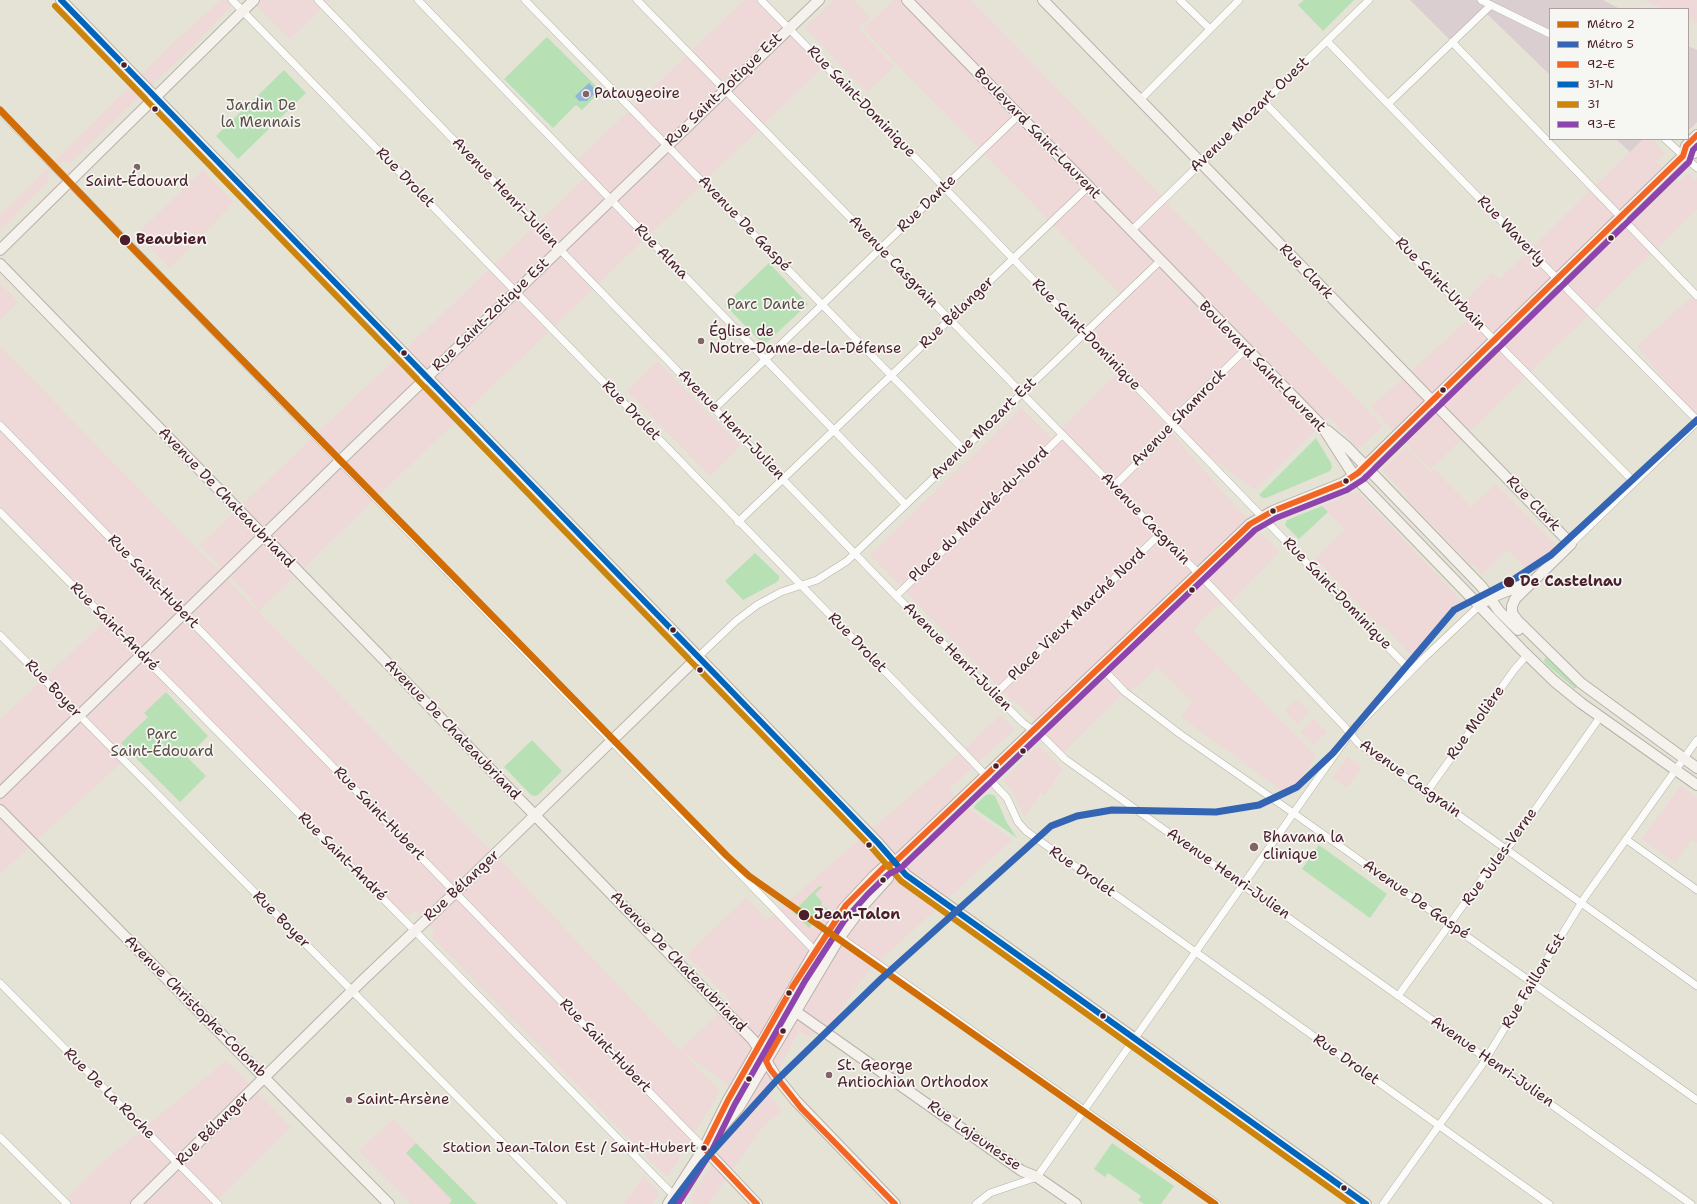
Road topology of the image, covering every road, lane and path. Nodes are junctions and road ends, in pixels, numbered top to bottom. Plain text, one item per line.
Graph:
1 (61, 0) edge
2 (232, 0) edge
3 (254, 0) edge
4 (318, 0) edge
5 (418, 0) edge
6 (525, 0) edge
7 (637, 0) edge
8 (760, 0) edge
9 (819, 0) edge
10 (907, 0) edge
11 (1043, 0) edge
12 (1180, 0) edge
13 (1238, 0) edge
14 (1369, 0) edge
15 (1481, 0) edge
16 (1490, 6) junction
17 (243, 11) junction
18 (788, 28) junction
19 (1210, 29) junction
20 (1549, 34) edge
21 (1327, 41) junction
22 (1452, 42) junction
23 (725, 89) junction
24 (155, 98) junction
25 (1140, 100) junction
26 (1264, 102) junction
27 (1388, 104) junction
28 (0, 111) edge
29 (1019, 115) junction
30 (1697, 135) edge
31 (1666, 140) edge
32 (667, 145) junction
33 (1697, 150) edge
34 (1684, 156) junction
35 (1201, 163) junction
36 (1697, 168) edge
37 (68, 182) junction
38 (1088, 187) junction
39 (944, 188) junction
40 (611, 200) junction
41 (1621, 217) junction
42 (1131, 231) junction
43 (881, 248) junction
44 (560, 249) junction
45 (0, 250) edge
46 (1012, 259) junction
47 (1160, 261) junction
48 (0, 264) edge
49 (1557, 279) junction
50 (516, 292) junction
51 (1697, 296) edge
52 (822, 304) junction
53 (950, 319) junction
54 (1084, 333) junction
55 (1494, 340) junction
56 (1246, 349) junction
57 (765, 359) junction
58 (891, 375) junction
59 (427, 377) junction
60 (1021, 393) junction
61 (1431, 401) junction
62 (714, 408) junction
63 (1697, 421) edge
64 (1173, 424) junction
65 (0, 425) edge
66 (1322, 426) junction
67 (834, 430) junction
68 (1062, 435) junction
69 (963, 449) junction
70 (340, 461) junction
71 (1365, 466) junction
72 (1354, 476) junction
73 (783, 479) junction
74 (1634, 482) junction
75 (1113, 487) junction
76 (905, 504) junction
77 (0, 512) edge
78 (1262, 516) junction
79 (738, 522) junction
80 (1160, 534) junction
81 (264, 536) junction
82 (1571, 544) junction
83 (855, 554) junction
84 (1198, 573) junction
85 (1535, 580) junction
86 (800, 586) junction
87 (896, 596) junction
88 (1490, 599) junction
89 (1479, 606) junction
90 (184, 614) junction
91 (0, 635) edge
92 (1543, 647) junction
93 (1527, 655) junction
94 (141, 656) junction
95 (698, 657) junction
96 (1100, 666) junction
97 (1411, 671) junction
98 (994, 695) junction
99 (79, 716) junction
100 (1600, 717) junction
101 (1033, 731) junction
102 (1350, 733) junction
103 (1697, 740) edge
104 (611, 741) junction
105 (1684, 758) junction
106 (1697, 768) edge
107 (1676, 771) junction
108 (985, 776) junction
109 (1697, 785) edge
110 (0, 793) edge
111 (1426, 793) junction
112 (0, 810) edge
113 (1294, 813) junction
114 (536, 815) junction
115 (1628, 840) junction
116 (1505, 849) junction
117 (895, 862) junction
118 (1243, 885) junction
119 (1697, 890) edge
120 (455, 893) junction
121 (1581, 903) junction
122 (1450, 924) junction
123 (414, 930) junction
124 (840, 937) junction
125 (815, 951) junction
126 (1196, 953) junction
127 (0, 983) edge
128 (1532, 983) junction
129 (1697, 986) edge
130 (351, 992) junction
131 (1398, 996) junction
132 (795, 1011) junction
133 (1135, 1038) junction
134 (758, 1048) junction
135 (1486, 1058) junction
136 (766, 1061) junction
137 (264, 1077) junction
138 (1697, 1100) edge
139 (1085, 1110) junction
140 (1439, 1126) junction
141 (0, 1137) edge
142 (704, 1148) junction
143 (178, 1163) junction
144 (1037, 1177) junction
145 (671, 1200) edge
146 (1071, 1202) edge
147 (67, 1204) edge
148 (136, 1204) edge
149 (218, 1204) edge
150 (389, 1204) edge
151 (563, 1204) edge
152 (682, 1204) edge
153 (757, 1204) edge
154 (895, 1204) edge
155 (976, 1204) edge
156 (1217, 1204) edge
157 (1366, 1204) edge
158 (1383, 1204) edge
159 (1549, 1204) edge
160 (1691, 1204) edge

1 - 24 main road
2 - 17 street, Rue Drolet
3 - 17 main road
4 - 44 street, Avenue Henri-Julien
5 - 40 street, Rue Alma
6 - 32 street, Avenue De Gaspé
7 - 23 street, Avenue Casgrain
8 - 18 street, Rue Saint-Dominique
9 - 18 main road, Rue Saint-Zotique Est
10 - 29 main road, Boulevard Saint-Laurent
11 - 25 main road, Rue Clark
12 - 19 street
13 - 19 street
14 - 21 street, Avenue Mozart Ouest
15 - 16 street
16 - 20 street
16 - 22 street
17 - 24 main road
17 - 50 street, Rue Drolet
18 - 23 main road, Rue Saint-Zotique Est
18 - 39 street, Rue Saint-Dominique
19 - 25 street
21 - 26 street, Avenue Mozart Ouest
21 - 27 street, Rue Waverly
22 - 27 street
22 - 41 street
23 - 32 main road, Rue Saint-Zotique Est
23 - 43 street, Avenue Casgrain
24 - 37 main road
24 - 59 main road
25 - 35 main road, Rue Clark
26 - 35 street, Avenue Mozart Ouest
26 - 55 street, Rue Saint-Urbain
27 - 49 street, Rue Waverly
28 - 37 street
29 - 38 main road, Boulevard Saint-Laurent
29 - 39 street, Rue Dante
30 - 34 main road
31 - 34 street
32 - 40 main road, Rue Saint-Zotique Est
32 - 52 street, Avenue De Gaspé
33 - 34 main road
34 - 36 street
34 - 41 main road
35 - 42 street, Avenue Mozart Ouest
35 - 61 main road, Rue Clark
37 - 45 main road
37 - 70 street
38 - 42 main road, Boulevard Saint-Laurent
38 - 46 street, Rue Bélanger
39 - 43 street, Rue Dante
39 - 46 street, Rue Saint-Dominique
40 - 44 main road, Rue Saint-Zotique Est
40 - 57 street, Rue Alma
41 - 49 main road
41 - 51 street
42 - 47 main road, Boulevard Saint-Laurent
43 - 52 street, Rue Dante
43 - 53 street, Avenue Casgrain
44 - 50 main road, Rue Saint-Zotique Est
44 - 62 street, Avenue Henri-Julien
46 - 53 street, Rue Bélanger
46 - 54 street, Rue Saint-Dominique
47 - 54 street, Avenue Mozart Est
47 - 56 main road, Boulevard Saint-Laurent
48 - 81 main road, Avenue De Chateaubriand
49 - 55 main road
49 - 63 street, Rue Waverly
50 - 59 main road, Rue Saint-Zotique Est
50 - 79 street, Rue Drolet
52 - 57 street, Rue Dante
52 - 58 street, Avenue De Gaspé
53 - 58 street, Rue Bélanger
53 - 60 street, Avenue Casgrain
54 - 60 street, Avenue Mozart Est
54 - 64 street, Rue Saint-Dominique
55 - 61 main road
55 - 74 street, Rue Saint-Urbain
56 - 64 street, Avenue Shamrock
56 - 66 main road, Boulevard Saint-Laurent
57 - 62 street, Rue Dante
57 - 67 street, Rue Alma
58 - 67 street, Rue Bélanger
58 - 69 street, Avenue De Gaspé
59 - 70 main road, Rue Saint-Zotique Est
59 - 95 main road
60 - 68 street, Avenue Casgrain
60 - 69 street, Avenue Mozart Est
61 - 71 main road
61 - 82 main road, Rue Clark
62 - 73 street, Avenue Henri-Julien
63 - 74 street
64 - 75 street, Avenue Shamrock
64 - 78 street, Rue Saint-Dominique
65 - 90 street, Rue Saint-Hubert
66 - 71 main road
66 - 72 main road, Boulevard Saint-Laurent
67 - 73 street, Rue Bélanger
67 - 76 street, Rue Alma
68 - 75 street, Avenue Casgrain
68 - 87 street, Place du Marché-du-Nord
69 - 76 street, Avenue Mozart Est
70 - 81 main road, Rue Saint-Zotique Est
70 - 104 street
71 - 72 main road
71 - 88 main road
72 - 78 main road
72 - 89 main road, Boulevard Saint-Laurent
73 - 79 street, Rue Bélanger
73 - 83 street, Avenue Henri-Julien
74 - 82 street
75 - 80 street, Avenue Casgrain
76 - 83 street, Avenue Mozart Est
77 - 94 street, Rue Saint-André
78 - 84 main road
78 - 97 street, Rue Saint-Dominique
79 - 86 street, Rue Drolet
80 - 84 street, Avenue Casgrain
80 - 98 street, Place Vieux Marché Nord
81 - 90 main road, Rue Saint-Zotique Est
81 - 114 main road, Avenue De Chateaubriand
82 - 85 main road
83 - 86 street, Avenue Mozart Est
83 - 87 street, Avenue Henri-Julien
84 - 96 main road
84 - 102 street, Avenue Casgrain
85 - 88 main road
85 - 92 main road
86 - 95 street, Rue Bélanger
86 - 108 street, Rue Drolet
87 - 98 street, Avenue Henri-Julien
88 - 89 main road
88 - 92 main road
89 - 93 main road, Boulevard Saint-Laurent
89 - 97 street
90 - 94 main road, Rue Saint-Zotique Est
90 - 120 street, Rue Saint-Hubert
91 - 99 street, Rue Boyer
92 - 105 main road
93 - 100 main road, Boulevard Saint-Laurent
93 - 111 street, Rue Molière
94 - 99 main road, Rue Saint-Zotique Est
94 - 123 street, Rue Saint-André
95 - 104 main road, Rue Bélanger
95 - 117 main road
96 - 101 main road
96 - 113 street, Avenue De Gaspé
97 - 102 street
98 - 101 street, Avenue Henri-Julien
99 - 110 main road, Rue Saint-Zotique Est
99 - 130 street, Rue Boyer
100 - 107 main road, Boulevard Saint-Laurent
100 - 116 street, Rue Jules-Verne
101 - 108 main road
101 - 118 street, Avenue Henri-Julien
102 - 111 street, Avenue Casgrain
102 - 113 street
103 - 105 street, Rue Faillon Est
104 - 114 main road, Rue Bélanger
104 - 125 street
105 - 106 main road
105 - 107 street, Rue Faillon Est
107 - 109 main road, Boulevard Saint-Laurent
107 - 115 street, Rue Faillon Est
108 - 117 main road
108 - 126 street, Rue Drolet
111 - 116 street, Avenue Casgrain
112 - 137 main road, Avenue Christophe-Colomb
113 - 118 street
113 - 122 street, Avenue De Gaspé
114 - 120 main road, Rue Bélanger
114 - 134 main road, Avenue De Chateaubriand
115 - 119 street
115 - 121 street, Rue Faillon Est
116 - 121 street, Avenue Casgrain
116 - 122 street, Rue Jules-Verne
117 - 124 main road
117 - 125 main road
117 - 133 main road
118 - 126 street
118 - 131 street, Avenue Henri-Julien
120 - 123 main road, Rue Bélanger
120 - 142 street, Rue Saint-Hubert
121 - 128 street, Rue Faillon Est
121 - 129 street, Avenue Casgrain
122 - 128 street, Avenue De Gaspé
122 - 131 street, Rue Jules-Verne
123 - 130 main road, Rue Bélanger
123 - 145 street, Rue Saint-André
124 - 132 main road
124 - 139 street
125 - 134 main road
126 - 133 street
126 - 140 street, Rue Drolet
127 - 143 street, Rue De La Roche
128 - 135 street, Rue Faillon Est
128 - 138 street, Avenue De Gaspé
130 - 137 main road, Rue Bélanger
130 - 151 street, Rue Boyer
131 - 135 street, Avenue Henri-Julien
132 - 136 main road
132 - 144 main road, Rue Lajeunesse
133 - 139 street
133 - 157 main road
134 - 136 main road, Avenue De Chateaubriand
134 - 142 main road
135 - 140 street, Rue Faillon Est
135 - 160 street, Avenue Henri-Julien
136 - 142 main road
136 - 154 main road, Avenue De Chateaubriand
137 - 143 main road, Rue Bélanger
137 - 150 main road, Avenue Christophe-Colomb
139 - 144 street
139 - 156 street
140 - 158 street, Rue Faillon Est
140 - 159 street, Rue Drolet
141 - 147 street
142 - 145 main road
142 - 153 main road, Rue Saint-Hubert
143 - 148 main road, Rue Bélanger
143 - 149 street, Rue De La Roche
144 - 146 main road, Rue Lajeunesse
144 - 155 street
145 - 152 street, Rue Saint-André

